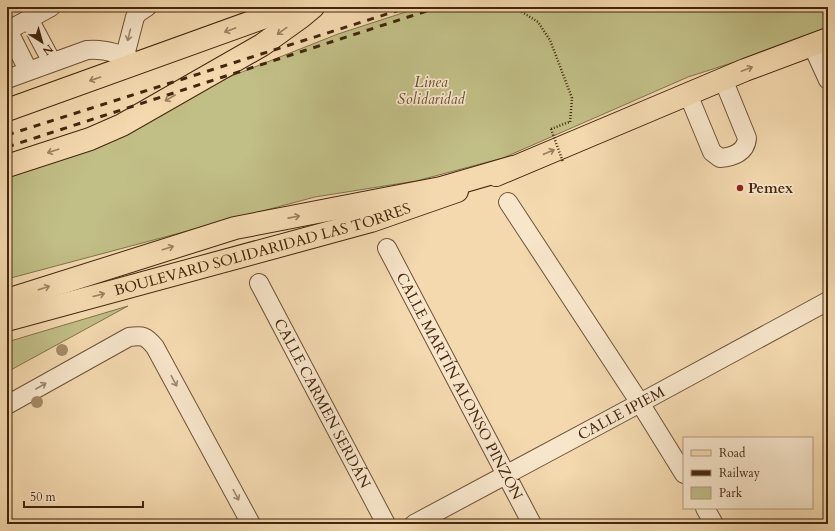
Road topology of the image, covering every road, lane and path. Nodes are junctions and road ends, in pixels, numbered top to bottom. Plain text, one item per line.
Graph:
1 (51, 7) edge
2 (147, 7) edge
3 (293, 7) edge
4 (313, 7) edge
5 (514, 7) edge
6 (29, 19) junction
7 (8, 31) edge
8 (820, 42) edge
9 (52, 62) junction
10 (128, 63) junction
11 (28, 70) junction
12 (7, 79) edge
13 (723, 79) junction
14 (828, 80) edge
15 (688, 94) junction
16 (7, 110) edge
17 (564, 162) dead end
18 (7, 166) edge
19 (513, 167) junction
20 (508, 202) dead end
21 (387, 248) dead end
22 (259, 283) dead end
23 (7, 300) edge
24 (828, 300) edge
25 (7, 320) edge
26 (640, 403) junction
27 (7, 405) edge
28 (683, 472) edge
29 (505, 475) junction
30 (706, 509) edge
31 (251, 524) edge
32 (386, 524) edge
33 (414, 524) edge
34 (532, 524) edge
35 (714, 524) edge

1 - 6 street
2 -> 10 street
3 -> 10 main road
4 -> 18 main road
5 - 17 path, bridge
6 - 7 street
6 - 9 street
7 - 11 street
13 -> 8 main road, BOULEVARD SOLIDARIDAD LAS TORRES
8 - 14 street
9 - 10 street
9 - 11 street
10 -> 16 main road
11 - 12 street
13 - 15 main road, BOULEVARD SOLIDARIDAD LAS TORRES
13 - 15 street
19 -> 15 main road, BOULEVARD SOLIDARIDAD LAS TORRES
23 -> 19 main road, BOULEVARD SOLIDARIDAD LAS TORRES
25 -> 19 main road, BOULEVARD SOLIDARIDAD LAS TORRES
20 - 26 street
21 - 29 street, CALLE MARTÍN ALONSO PINZÓN
22 - 32 street, CALLE CARMEN SERDÁN
24 - 26 street, CALLE IPIEM
26 - 28 street
26 - 29 street, CALLE IPIEM
27 -> 31 street
29 - 33 street, CALLE IPIEM
29 - 34 street, CALLE MARTÍN ALONSO PINZÓN
30 - 35 street

